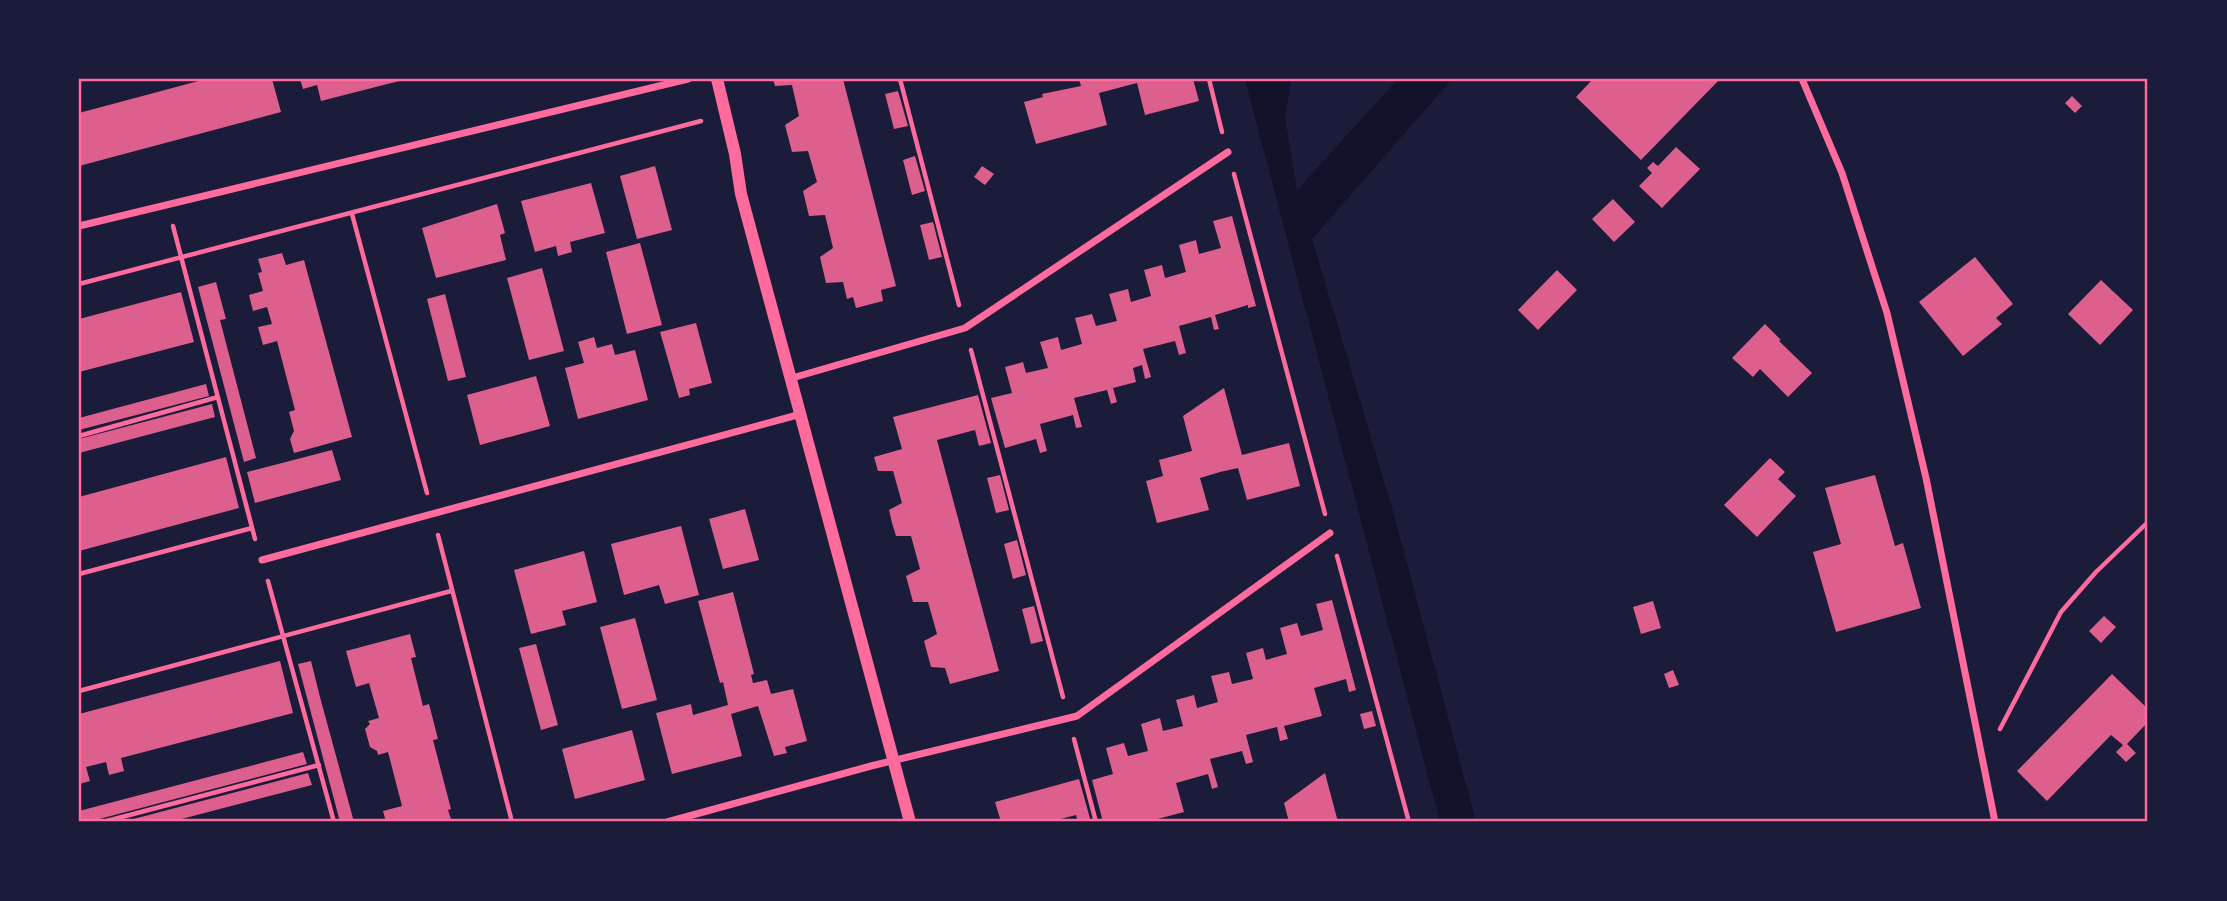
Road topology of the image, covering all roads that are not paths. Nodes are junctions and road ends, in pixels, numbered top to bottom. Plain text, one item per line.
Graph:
1 (688, 79) edge
2 (717, 79) edge
3 (1802, 79) edge
4 (1228, 152) road end
5 (79, 226) edge
6 (792, 378) junction
7 (801, 414) junction
8 (1330, 533) road end
9 (262, 560) road end
10 (893, 760) junction
11 (667, 822) edge
12 (910, 822) edge
13 (1995, 822) edge

1 - 5 street
2 - 6 street
3 - 13 street
4 - 6 street
6 - 7 street
7 - 9 street
7 - 10 street
8 - 10 street
10 - 11 street
10 - 12 street

